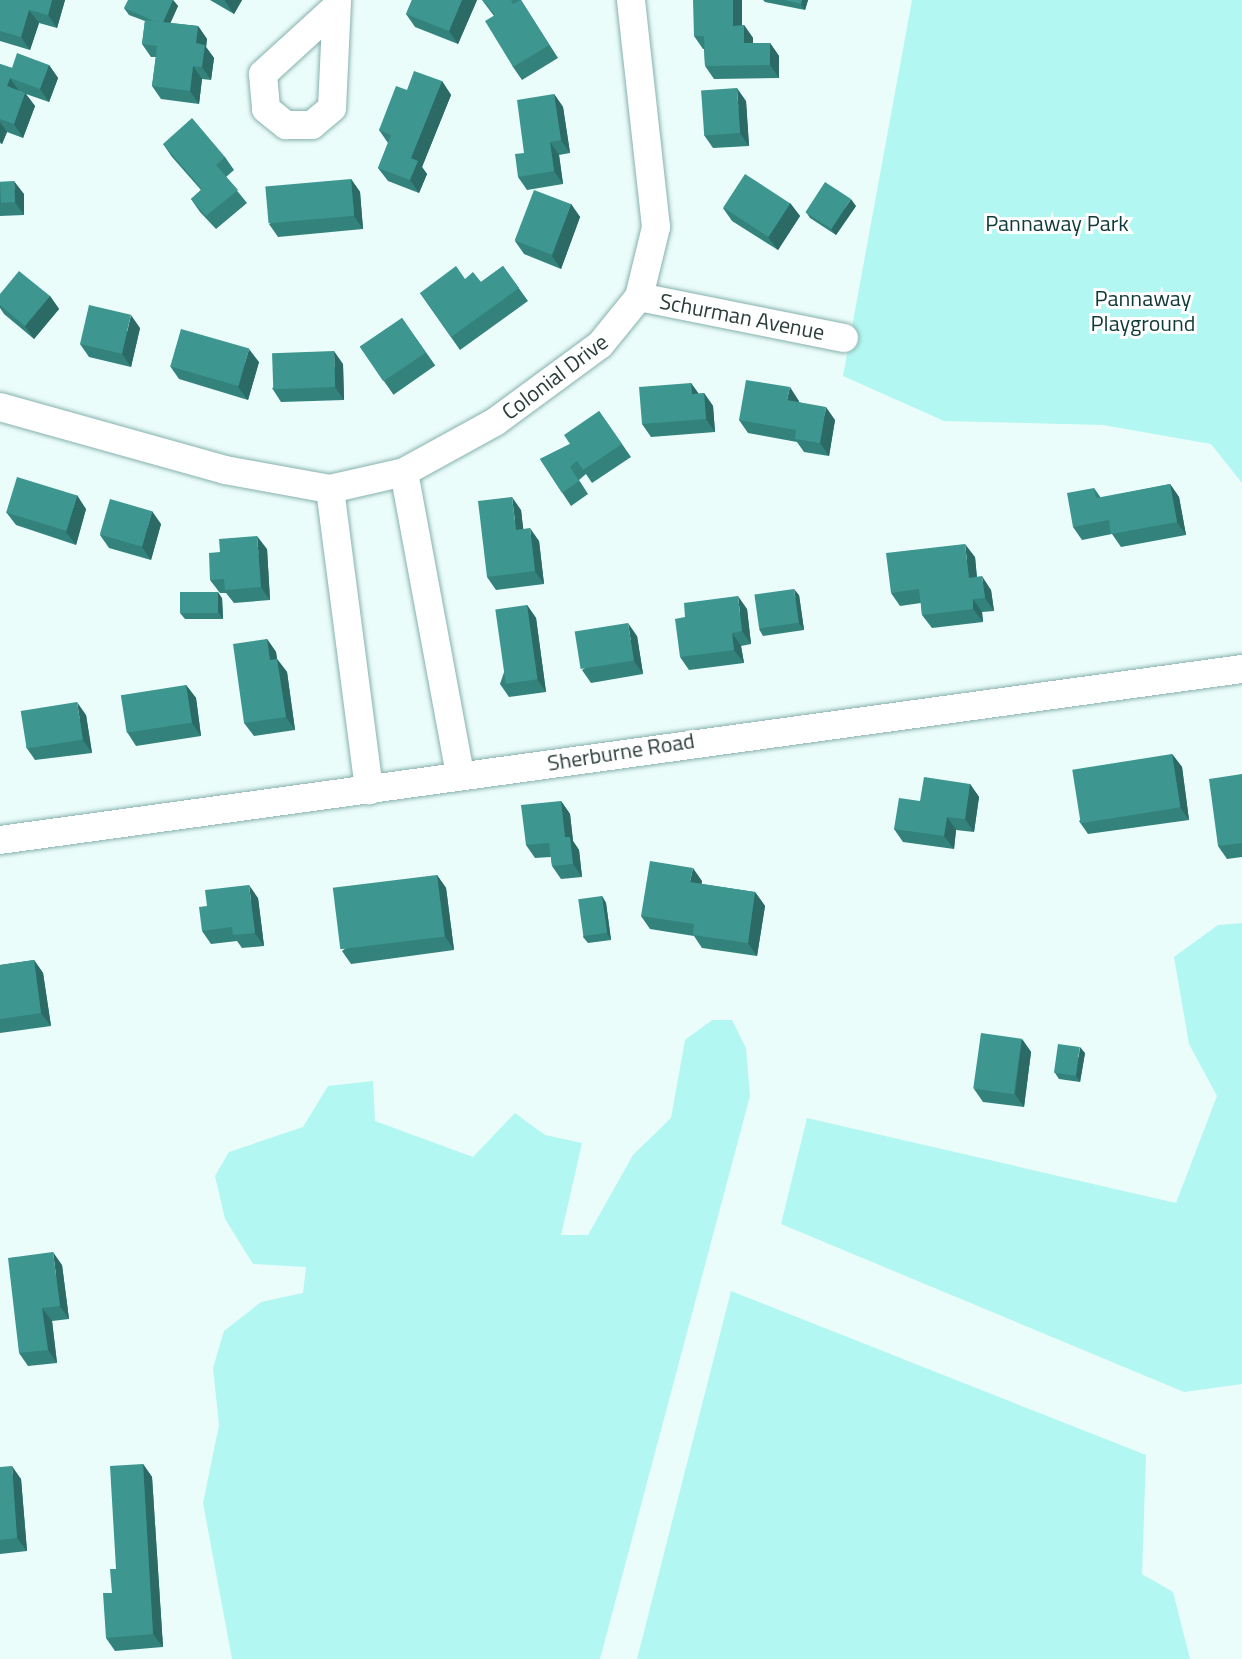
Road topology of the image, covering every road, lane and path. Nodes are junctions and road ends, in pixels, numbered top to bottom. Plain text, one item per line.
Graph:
1 (631, 0) edge
2 (639, 297) junction
3 (844, 338) dead end
4 (0, 407) edge
5 (404, 472) junction
6 (330, 489) junction
7 (1242, 669) edge
8 (460, 775) junction
9 (369, 790) junction
10 (0, 840) edge

1 - 2 street, Colonial Drive
2 - 3 street, Schurman Avenue
2 - 5 street, Colonial Drive
4 - 6 street, Colonial Drive
5 - 6 street, Colonial Drive
5 - 8 street
6 - 9 street
7 - 8 street, Sherburne Road
8 - 9 street, Sherburne Road
9 - 10 street, Sherburne Road

